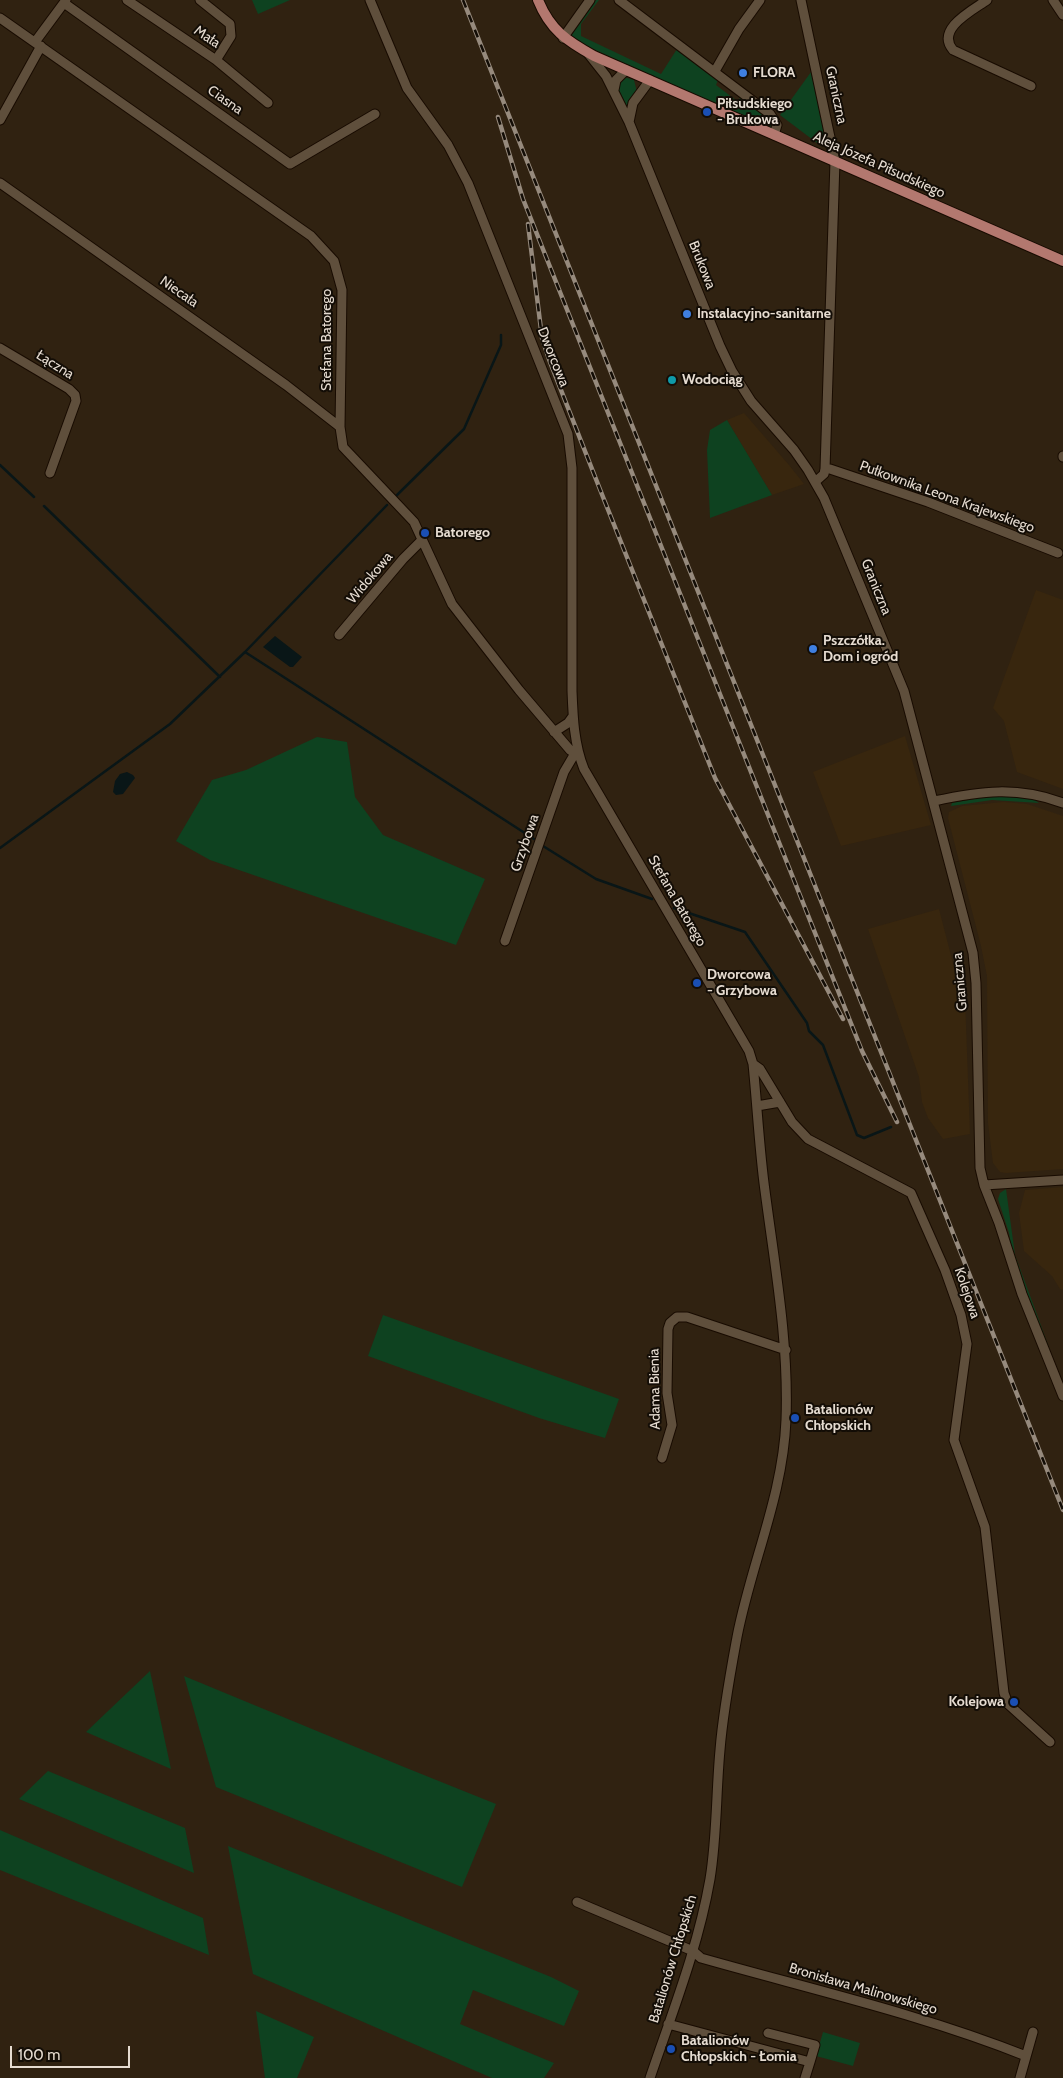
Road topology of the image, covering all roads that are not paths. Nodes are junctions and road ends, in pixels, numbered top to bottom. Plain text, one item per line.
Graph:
1 (128, 0) edge
2 (200, 0) edge
3 (370, 0) edge
4 (538, 0) edge
5 (590, 0) edge
6 (619, 0) edge
7 (760, 0) edge
8 (802, 0) edge
9 (987, 0) edge
10 (1053, 0) edge
11 (65, 1) edge
12 (1063, 15) edge
13 (0, 18) edge
14 (563, 38) junction
15 (38, 44) junction
16 (587, 52) junction
17 (216, 60) junction
18 (626, 70) junction
19 (715, 71) junction
20 (650, 80) junction
21 (1031, 86) dead end
22 (614, 90) junction
23 (268, 103) dead end
24 (375, 114) dead end
25 (0, 120) edge
26 (629, 122) junction
27 (774, 135) junction
28 (835, 161) junction
29 (0, 182) edge
30 (1063, 261) edge
31 (0, 348) edge
32 (340, 427) junction
33 (825, 469) junction
34 (50, 473) dead end
35 (816, 482) junction
36 (422, 540) junction
37 (1058, 553) dead end
38 (339, 635) dead end
39 (573, 716) junction
40 (554, 732) junction
41 (577, 756) junction
42 (934, 801) junction
43 (1063, 803) edge
44 (505, 941) dead end
45 (753, 1064) junction
46 (780, 1102) junction
47 (757, 1106) junction
48 (1063, 1180) edge
49 (984, 1185) junction
50 (911, 1193) joint
51 (786, 1350) junction
52 (1063, 1396) edge
53 (662, 1458) dead end
54 (1050, 1742) dead end
55 (577, 1902) dead end
56 (693, 1951) junction
57 (668, 2024) junction
58 (1034, 2032) dead end
59 (768, 2033) dead end
60 (1026, 2056) junction
61 (810, 2062) junction
62 (650, 2078) edge
63 (804, 2078) edge
64 (1020, 2078) edge

1 - 17 street, Mała
2 - 17 street
3 - 39 street, Dworcowa
4 - 14 main road, Aleja Józefa Piłsudskiego
5 - 14 street
6 - 19 street
7 - 19 street
8 - 28 street, Graniczna
9 - 21 street
10 - 12 street
11 - 15 street, Ciasna
11 - 24 street, Ciasna
13 - 15 street, Stefana Batorego
14 - 16 main road, Aleja Józefa Piłsudskiego
15 - 25 street
15 - 32 street, Stefana Batorego
16 - 18 main road, Aleja Józefa Piłsudskiego
16 - 22 street, Brukowa
17 - 23 street, Mała
18 - 20 main road, Aleja Józefa Piłsudskiego
18 - 22 street
19 - 27 street
20 - 26 street
20 - 27 main road, Aleja Józefa Piłsudskiego
22 - 26 street, Brukowa
26 - 35 street, Brukowa
27 - 28 main road, Aleja Józefa Piłsudskiego
28 - 30 main road, Aleja Józefa Piłsudskiego
28 - 33 street, Graniczna
29 - 32 street, Niecała
31 - 34 street, Łączna
32 - 36 street, Stefana Batorego
33 - 35 street
33 - 37 street, Pułkownika Leona Krajewskiego
35 - 42 street, Graniczna
36 - 38 street, Widokowa
36 - 40 street, Stefana Batorego
39 - 40 street
39 - 41 street, Dworcowa
40 - 41 street, Stefana Batorego
41 - 44 street, Grzybowa
41 - 45 street, Stefana Batorego
42 - 43 street
42 - 49 street, Graniczna
45 - 46 street, Stefana Batorego
45 - 47 street, Batalionów Chłopskich
46 - 47 street
46 - 50 street, Stefana Batorego
47 - 51 street, Batalionów Chłopskich
48 - 49 street
49 - 52 street, Graniczna
50 - 54 street, Kolejowa
51 - 53 street, Adama Bienia
51 - 56 street, Batalionów Chłopskich
55 - 56 street, Bronisława Malinowskiego
56 - 57 street, Batalionów Chłopskich
56 - 60 street, Bronisława Malinowskiego
57 - 61 street
57 - 62 street, Batalionów Chłopskich
58 - 60 street
59 - 61 street
60 - 64 street
61 - 63 street

